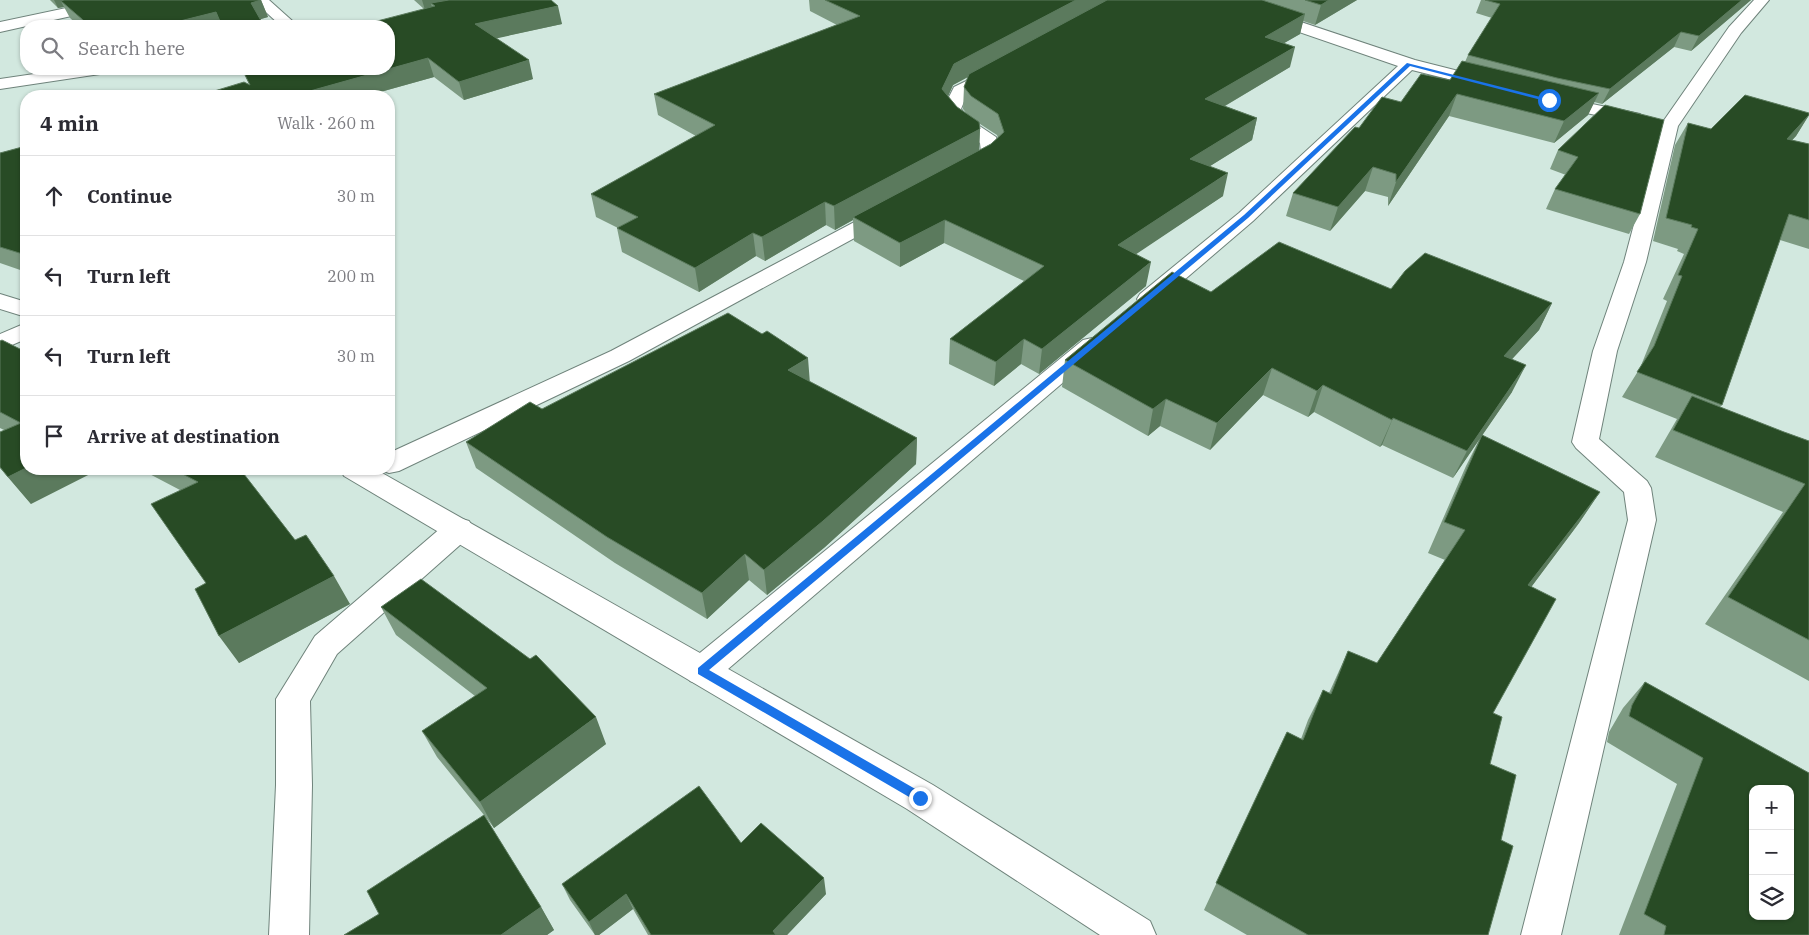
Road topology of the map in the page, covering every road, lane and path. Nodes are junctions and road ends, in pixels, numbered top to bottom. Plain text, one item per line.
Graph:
1 (125, 0) edge
2 (260, 0) edge
3 (1220, 0) edge
4 (1762, 0) edge
5 (29, 20) edge
6 (283, 20) edge
7 (20, 22) edge
8 (0, 26) edge
9 (1012, 62) edge
10 (1409, 64) junction
11 (60, 75) edge
12 (0, 84) edge
13 (1502, 88) edge
14 (1540, 98) edge
15 (1669, 126) junction
16 (948, 180) edge
17 (905, 203) edge
18 (0, 301) edge
19 (20, 308) edge
20 (1131, 313) edge
21 (1108, 332) edge
22 (20, 333) edge
23 (0, 343) edge
24 (395, 458) edge
25 (380, 475) edge
26 (459, 529) junction
27 (702, 671) junction
28 (289, 935) edge
29 (1136, 935) edge
30 (1541, 935) edge

1 - 5 street
2 - 6 street
3 - 10 street
4 - 15 street
7 - 8 street
9 - 16 street
10 - 13 street
10 - 20 street
11 - 12 street
14 - 15 street
15 - 30 street
17 - 24 street
18 - 19 street
21 - 27 street
22 - 23 street
25 - 26 street
26 - 27 street
26 - 28 street
27 - 29 street

